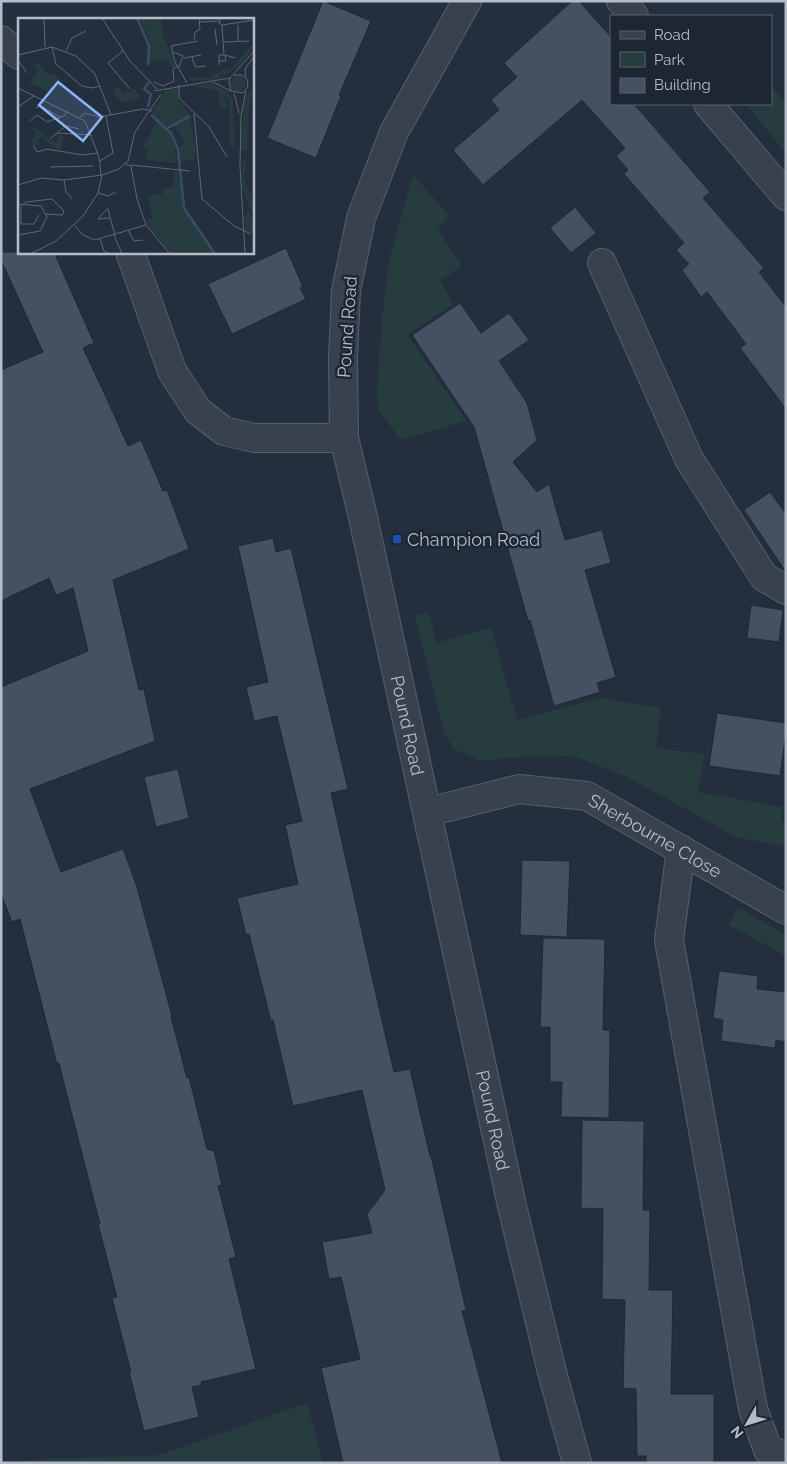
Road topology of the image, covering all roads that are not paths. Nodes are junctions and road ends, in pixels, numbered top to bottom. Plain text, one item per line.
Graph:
1 (467, 1) edge
2 (621, 1) edge
3 (633, 15) edge
4 (1, 40) edge
5 (18, 54) edge
6 (709, 105) edge
7 (786, 196) edge
8 (131, 254) edge
9 (602, 263) dead end
10 (344, 438) junction
11 (786, 590) edge
12 (428, 812) junction
13 (681, 850) junction
14 (786, 910) edge
15 (786, 1456) edge
16 (577, 1463) edge

1 - 10 street, Pound Road
2 - 3 street
4 - 5 street
6 - 7 street
8 - 10 street
9 - 11 street
10 - 12 street, Pound Road
12 - 13 street, Sherbourne Close
12 - 16 street, Pound Road
13 - 14 street, Sherbourne Close
13 - 15 street

